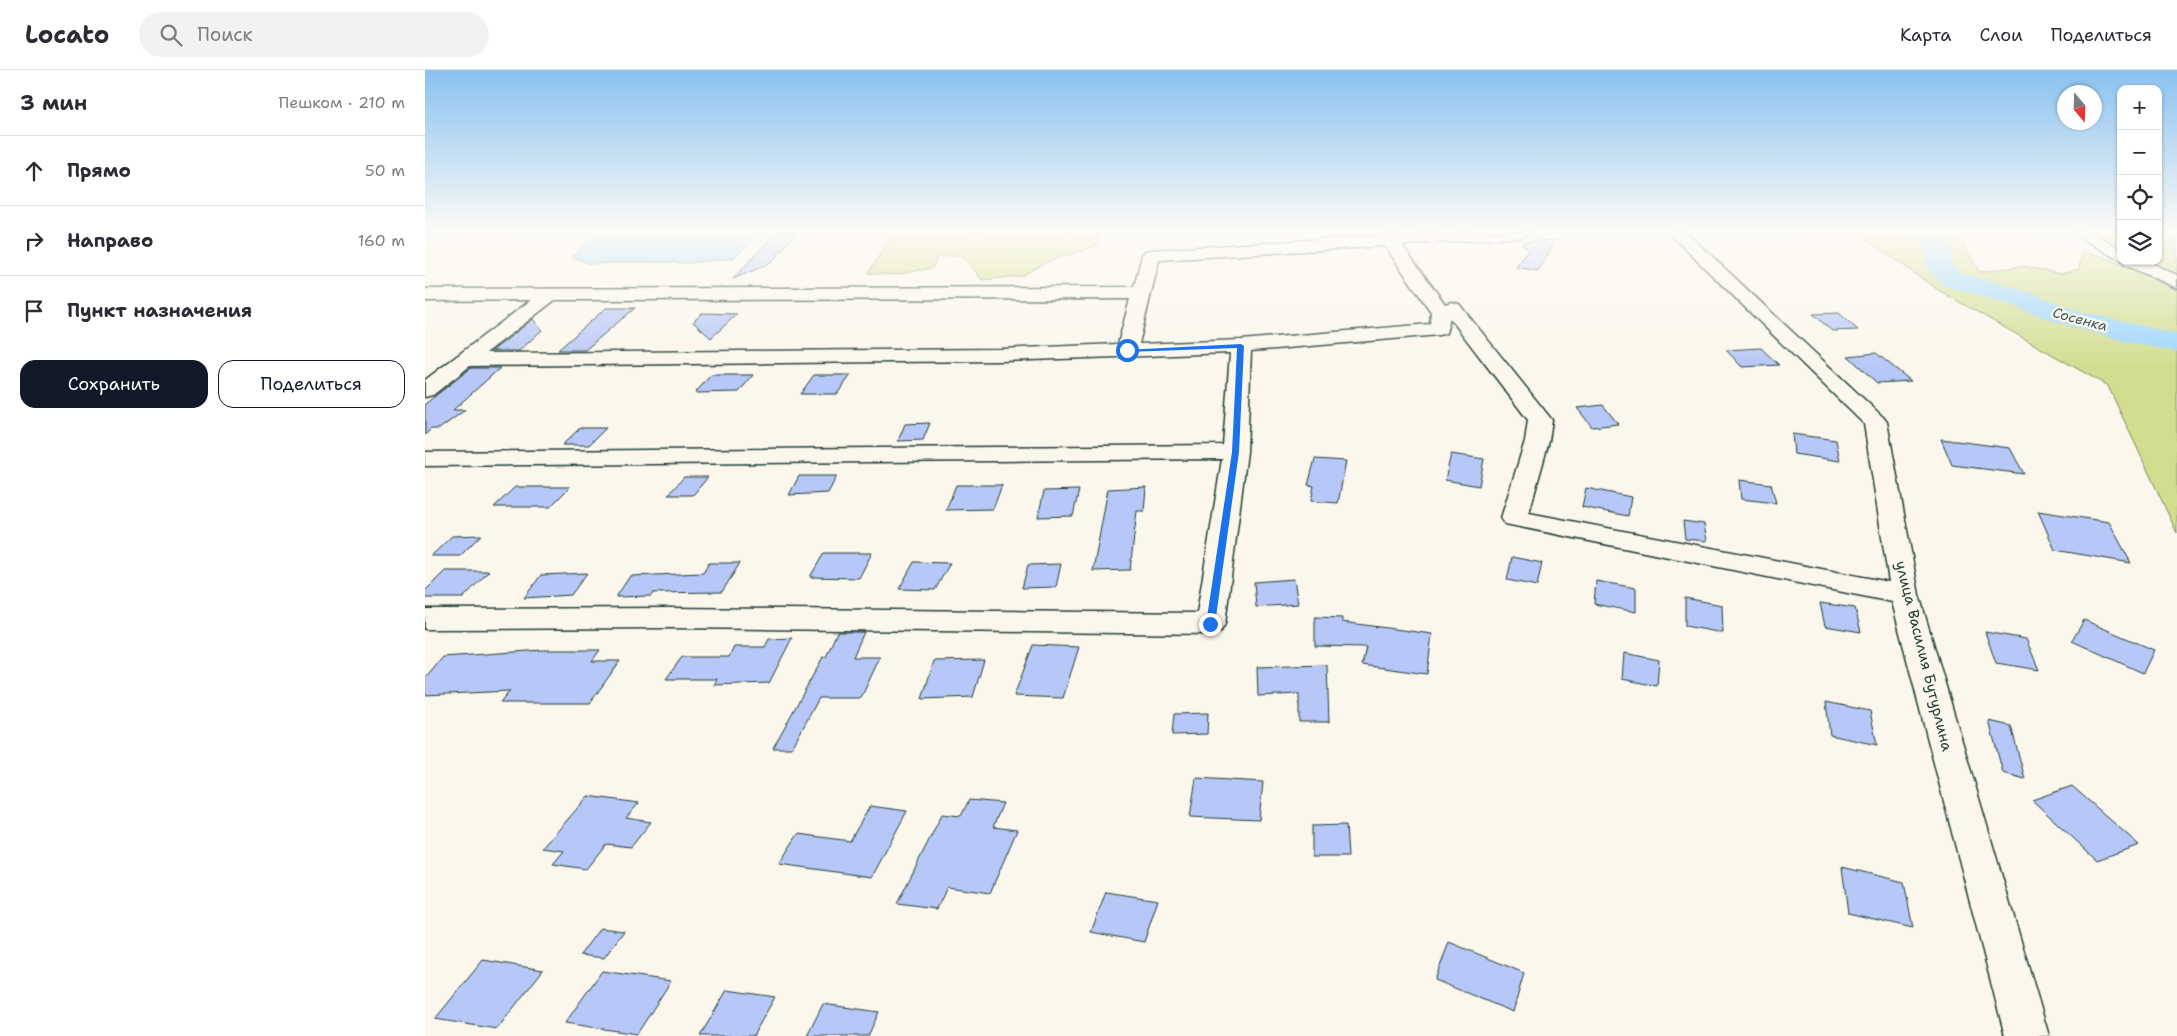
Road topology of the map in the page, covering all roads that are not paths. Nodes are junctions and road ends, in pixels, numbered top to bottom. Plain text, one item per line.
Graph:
1 (1145, 277) edge
2 (1416, 277) edge
3 (1723, 277) edge
4 (1141, 292) junction
5 (425, 295) edge
6 (548, 297) junction
7 (1452, 308) dead end
8 (1241, 346) junction
9 (1127, 350) junction
10 (463, 360) junction
11 (425, 390) edge
12 (1235, 452) junction
13 (425, 459) edge
14 (1905, 595) junction
15 (425, 619) edge
16 (2027, 1036) edge

1 - 4 street
2 - 8 street
3 - 14 street, улица Василия Бутурлина
4 - 6 street
4 - 9 street
5 - 6 street
6 - 10 street
7 - 14 street
8 - 9 street
8 - 12 street
9 - 10 street
10 - 11 street
12 - 13 street
12 - 15 street
14 - 16 street, улица Василия Бутурлина

